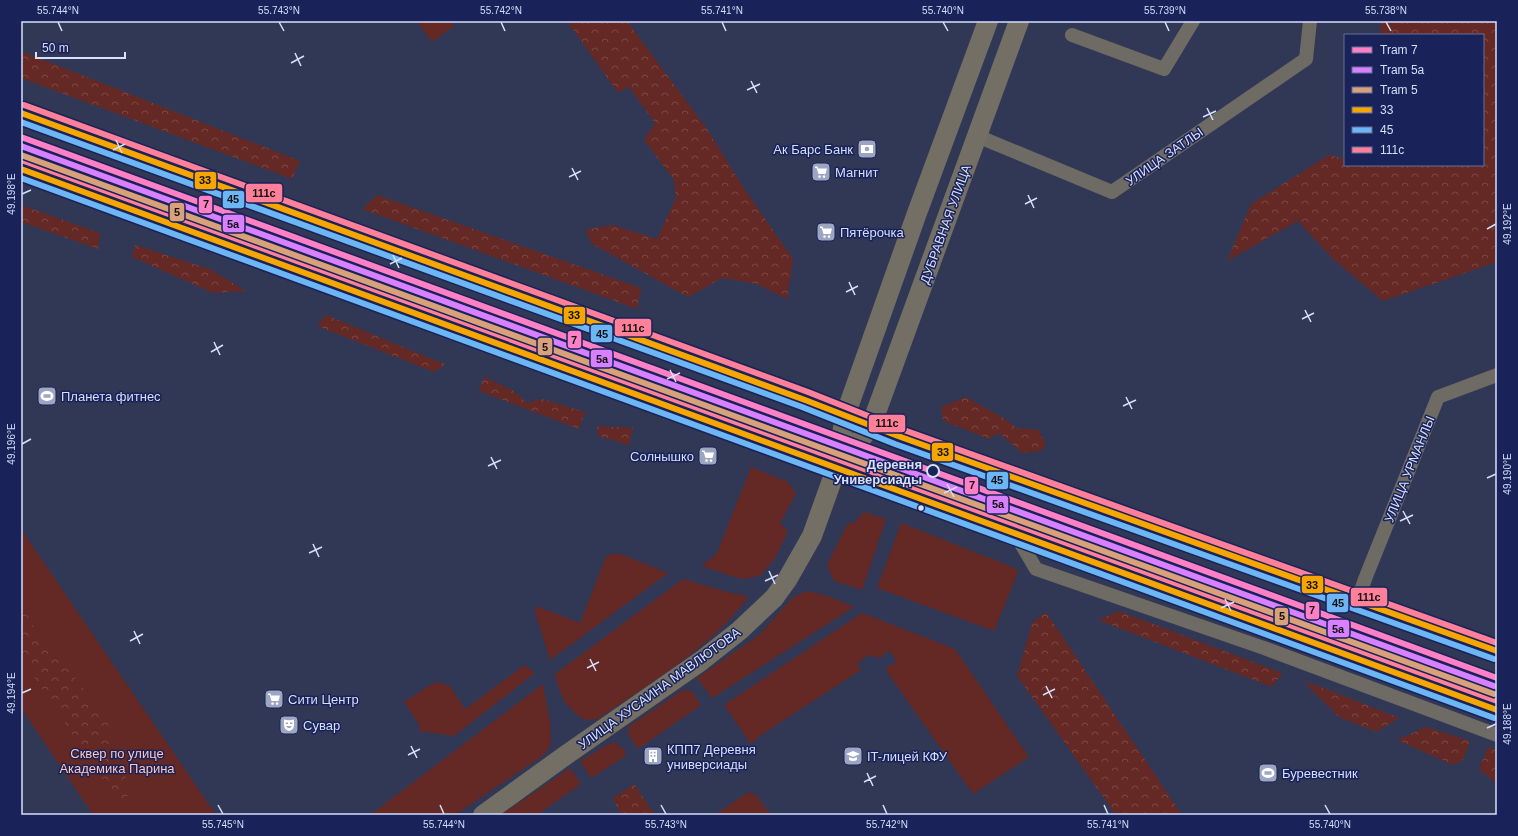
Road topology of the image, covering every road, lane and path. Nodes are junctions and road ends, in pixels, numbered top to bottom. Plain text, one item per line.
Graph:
1 (988, 21) edge
2 (1019, 21) edge
3 (1193, 21) edge
4 (1310, 21) edge
5 (1072, 36) dead end
6 (21, 113) edge
7 (977, 136) junction
8 (21, 169) edge
9 (917, 213) junction
10 (945, 223) junction
11 (1497, 375) edge
12 (845, 416) junction
13 (871, 426) junction
14 (836, 469) junction
15 (1016, 535) junction
16 (1358, 600) junction
17 (1497, 651) edge
18 (1497, 710) edge
19 (1497, 735) edge
20 (483, 815) edge

1 - 9 street
2 - 7 street, ДУБРАВНАЯ УЛИЦА
3 - 5 street
4 - 7 street, УЛИЦА ЗАТЛЫ
6 - 12 main road
7 - 10 street, ДУБРАВНАЯ УЛИЦА
8 - 14 main road
9 - 10 street
9 - 12 street
10 - 13 street, ДУБРАВНАЯ УЛИЦА
11 - 16 street, УЛИЦА УРМАНЛЫ
12 - 13 main road
12 - 14 street
13 - 14 street, ДУБРАВНАЯ УЛИЦА
13 - 16 main road
14 - 15 main road
14 - 20 street, УЛИЦА ХУСАИНА МАВЛЮТОВА
15 - 18 main road
15 - 19 street
16 - 17 main road

